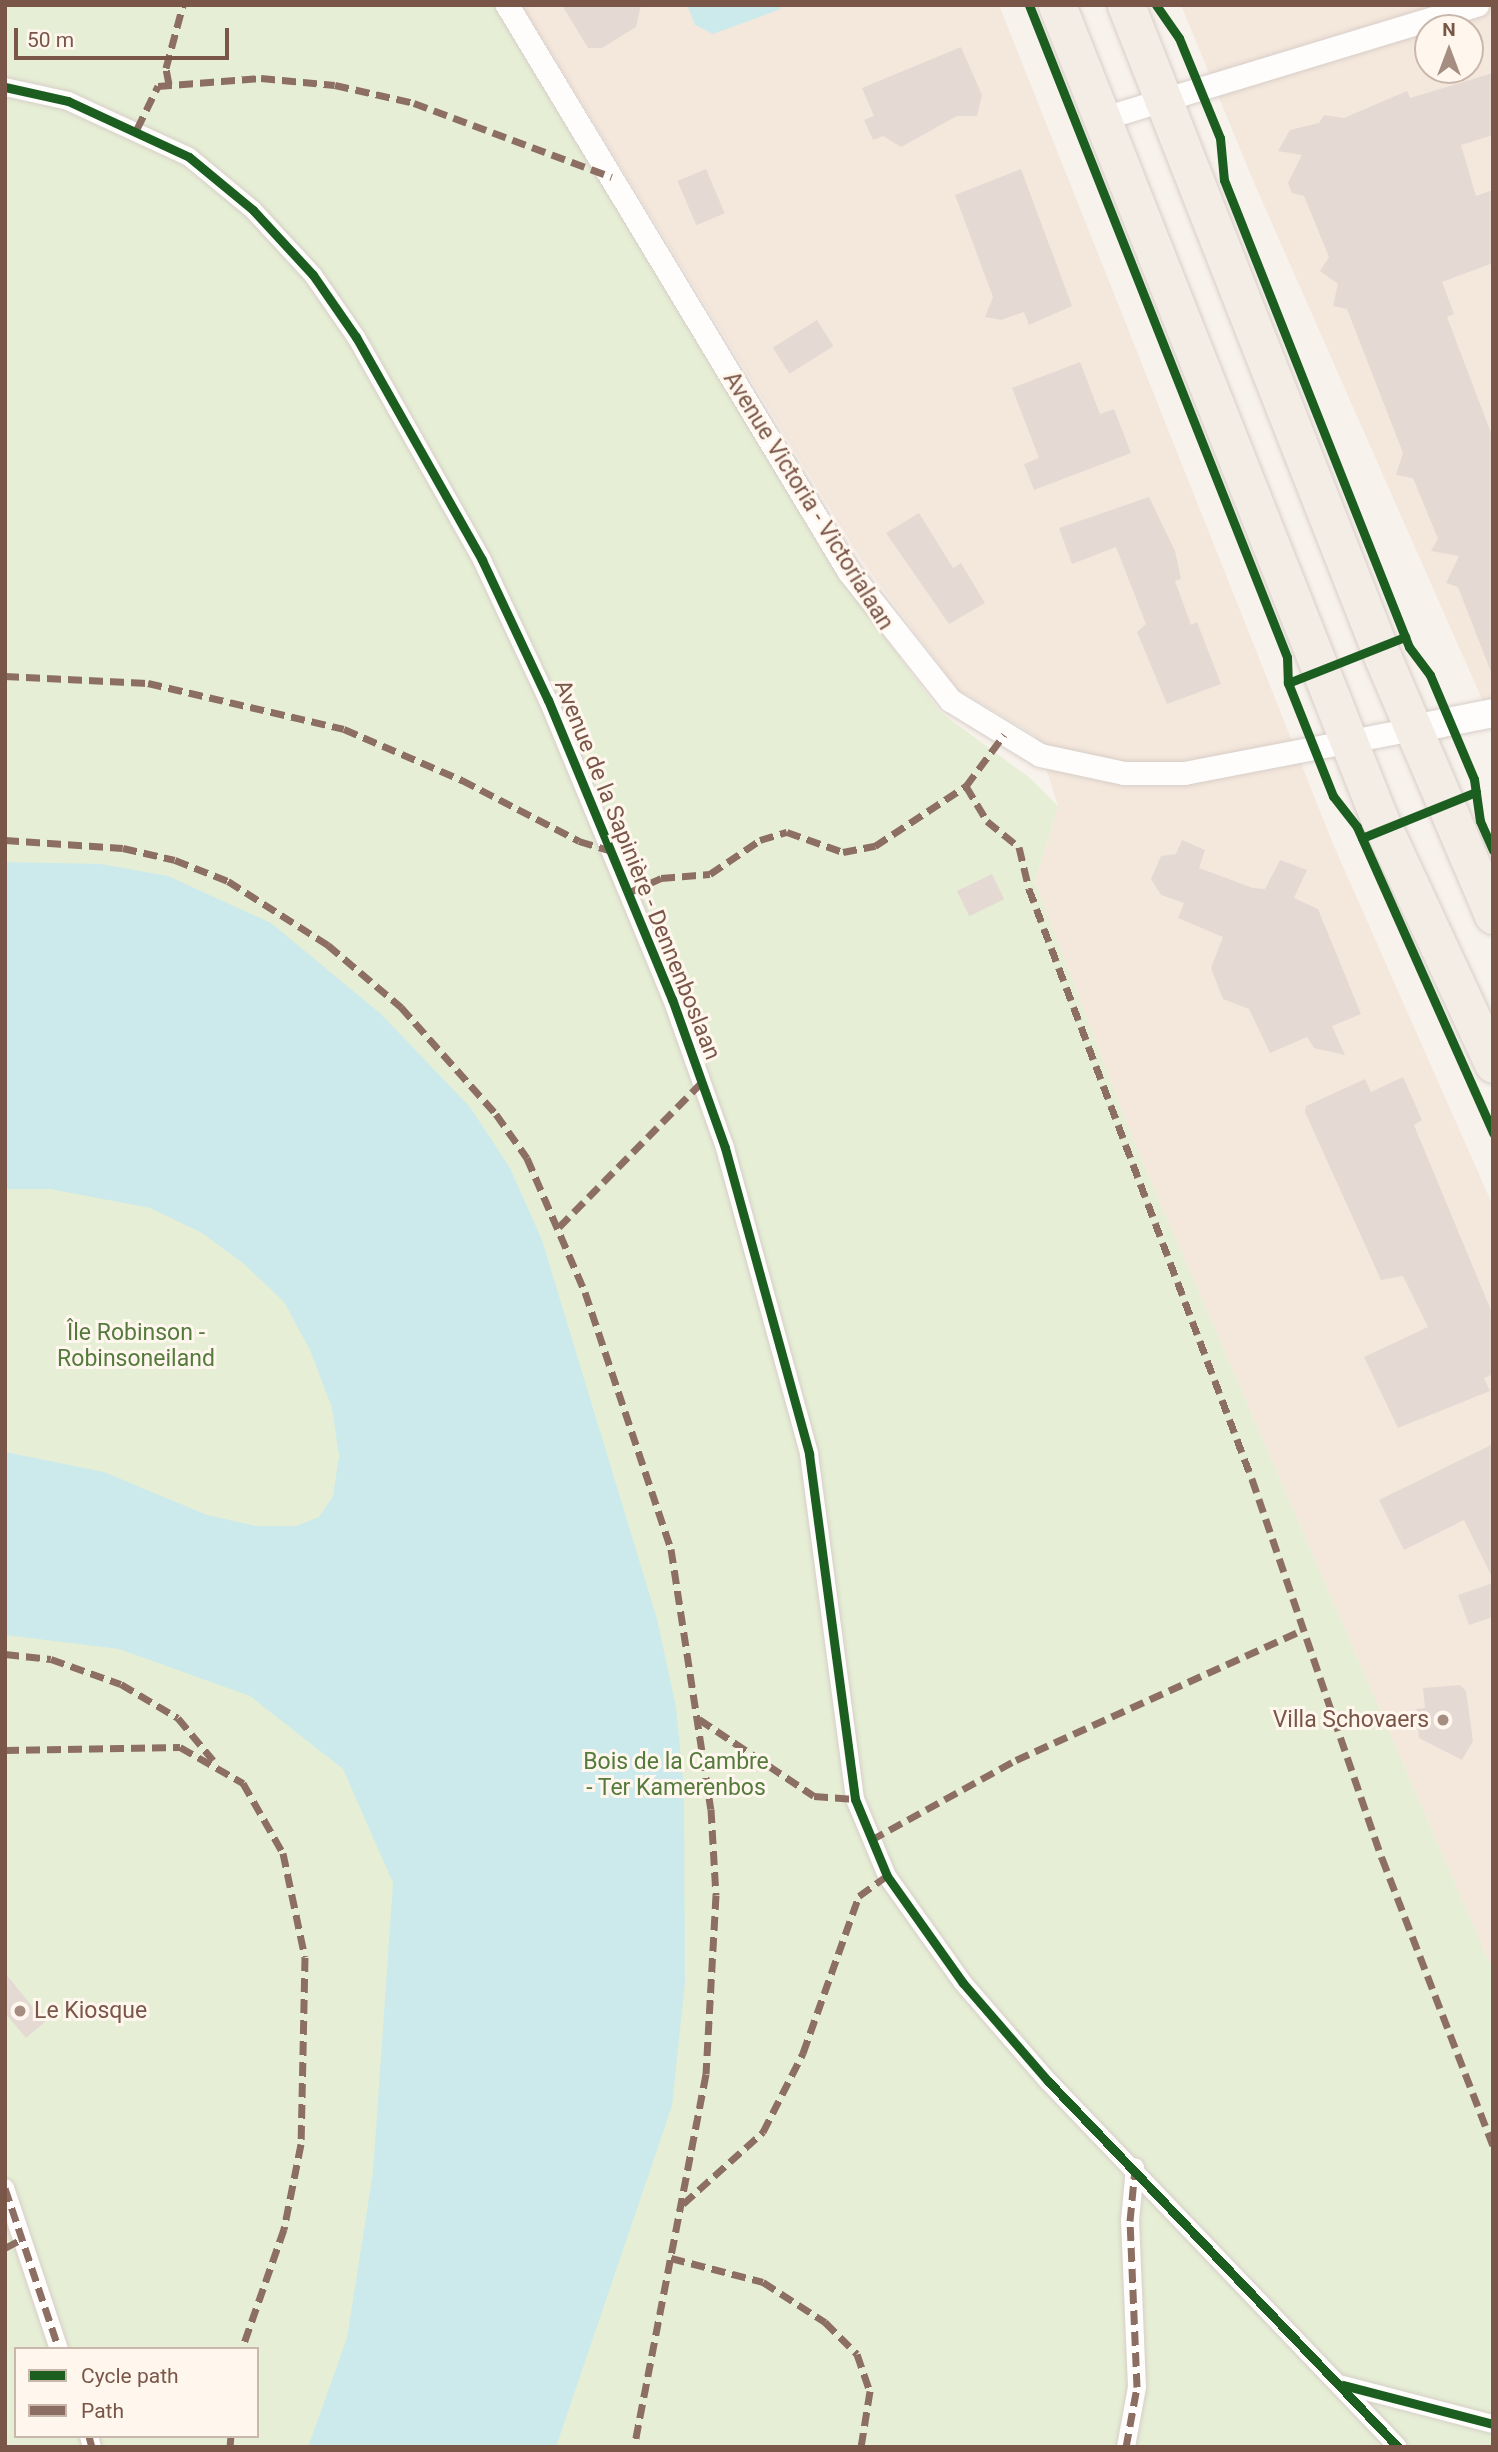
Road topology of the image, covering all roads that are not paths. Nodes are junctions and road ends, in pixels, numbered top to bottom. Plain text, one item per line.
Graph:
1 (507, 5) edge
2 (1057, 5) edge
3 (1126, 5) edge
4 (1477, 5) edge
5 (5, 87) edge
6 (1164, 97) junction
7 (1104, 118) junction
8 (1493, 713) edge
9 (1413, 729) junction
10 (1348, 741) junction
11 (1493, 915) edge
12 (1493, 1065) edge
13 (1135, 2167) junction
14 (5, 2188) edge
15 (58, 2347) edge
16 (1343, 2385) junction
17 (1493, 2424) edge
18 (1126, 2447) edge
19 (1398, 2447) edge

1 - 10 street, Avenue Victoria - Victorialaan
2 - 7 main road
3 - 6 main road
4 - 6 street
5 - 13 street, Avenue de la Sapinière - Dennenboslaan
6 - 7 street
6 - 9 main road
7 - 10 main road
8 - 9 street
9 - 10 street, Avenue Victoria - Victorialaan
9 - 11 main road
10 - 12 main road
13 - 16 street, Avenue de la Sapinière - Dennenboslaan
13 - 18 street
14 - 15 street
16 - 17 street
16 - 19 street, Avenue de la Sapinière - Dennenboslaan

